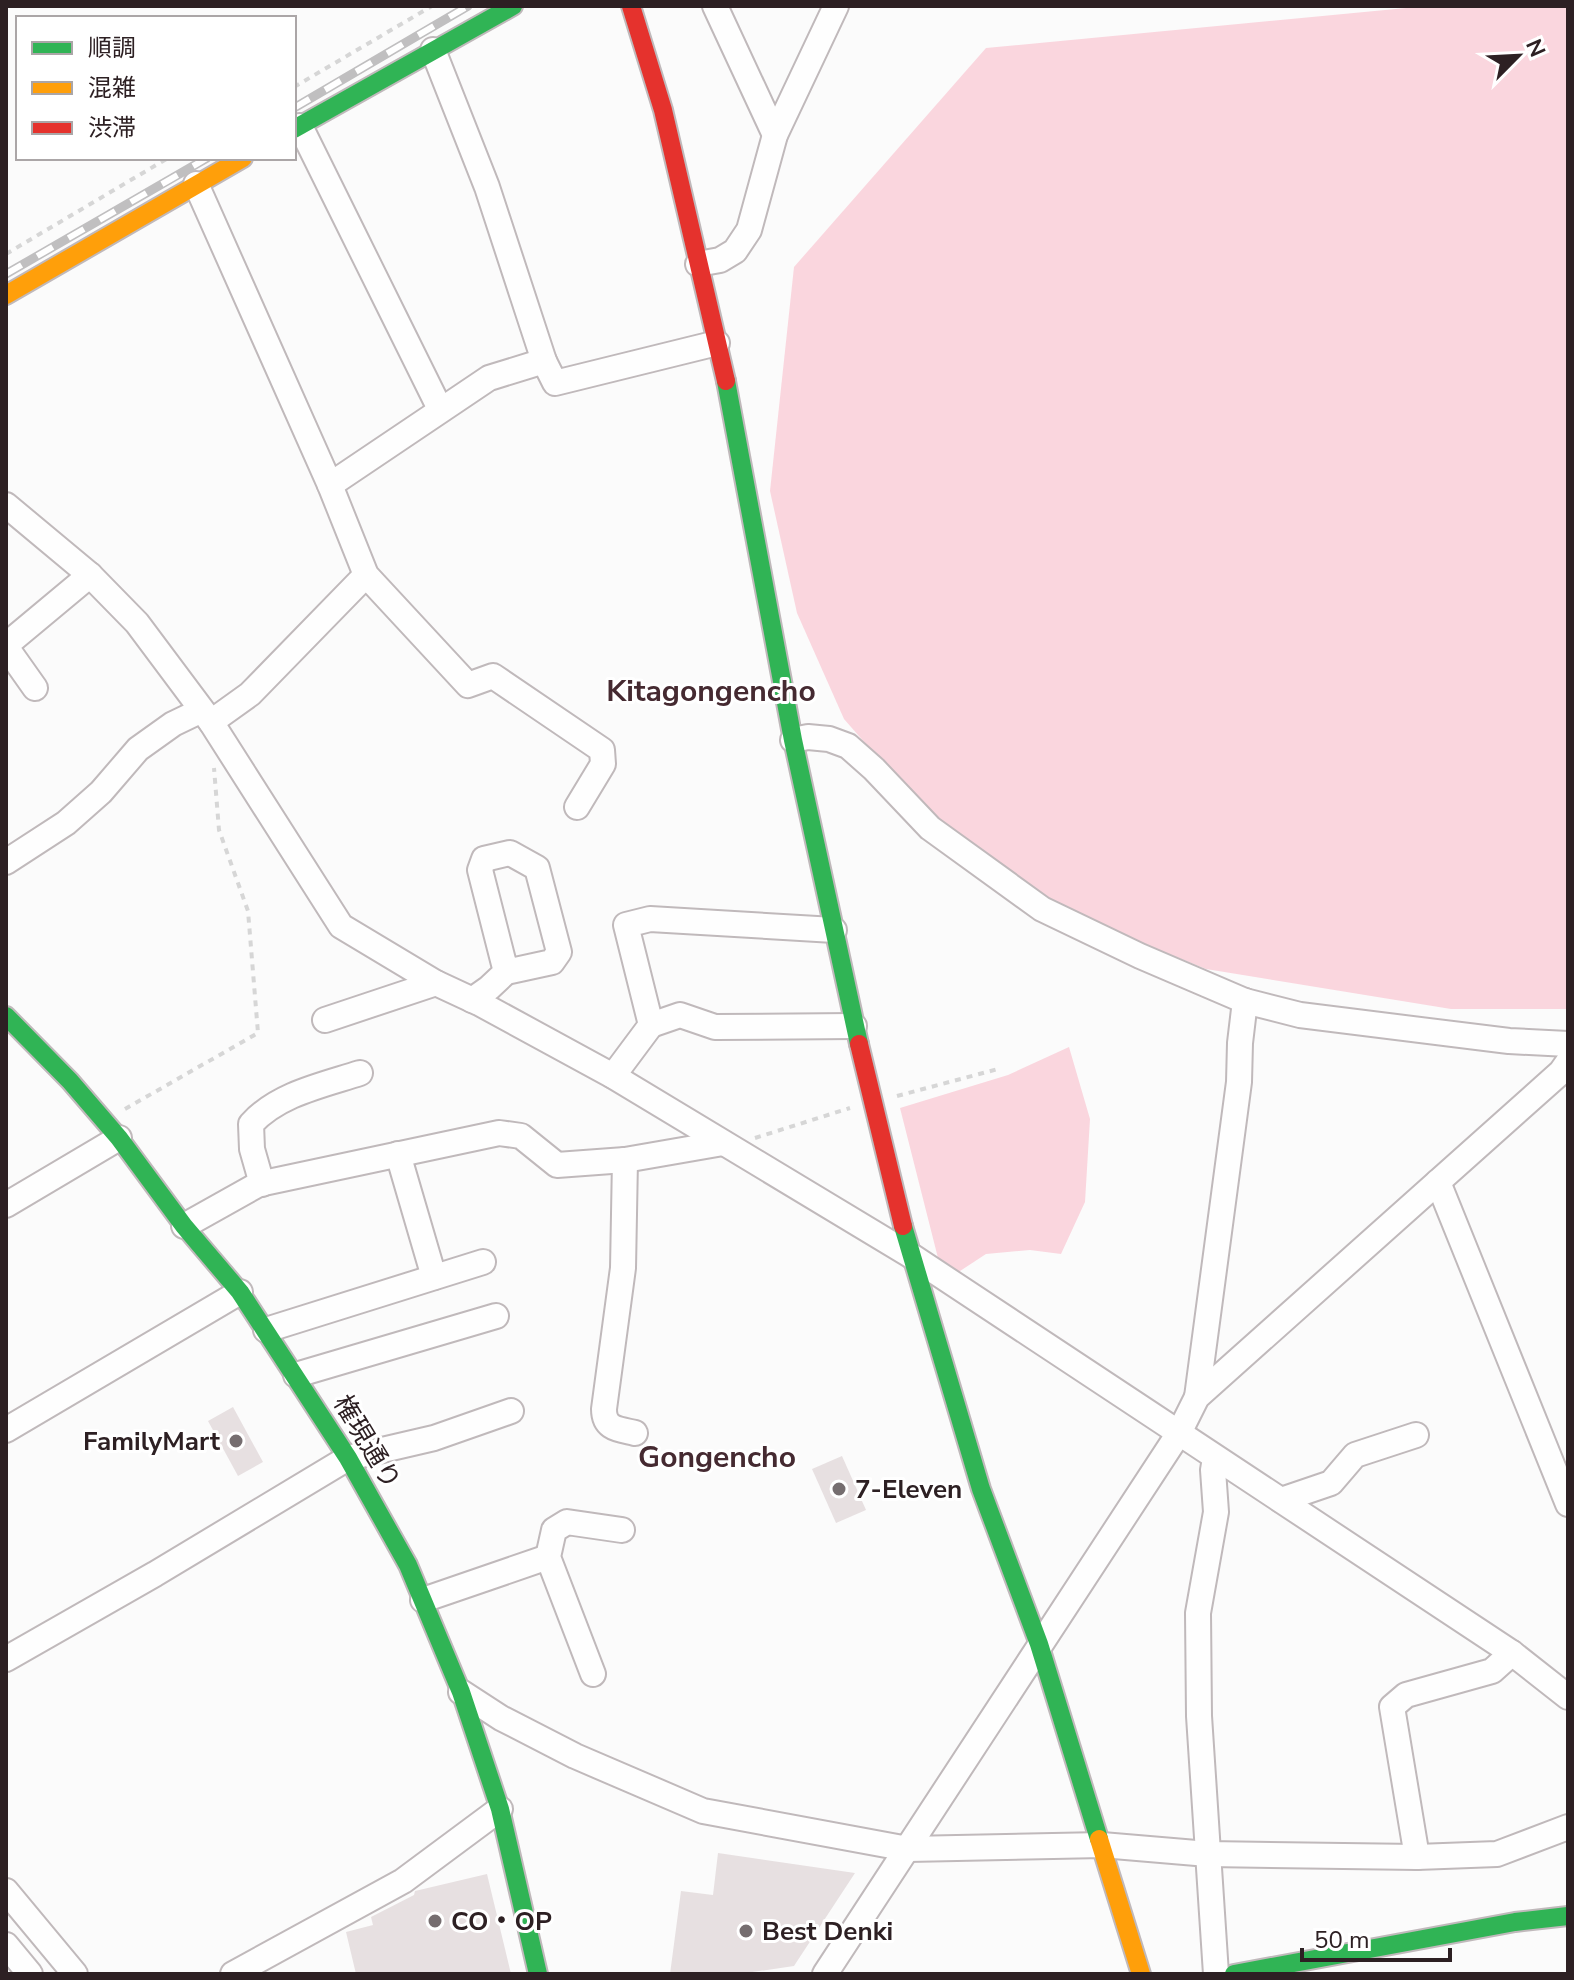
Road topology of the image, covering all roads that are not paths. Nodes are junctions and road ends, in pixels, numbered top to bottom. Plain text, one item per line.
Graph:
1 (513, 6) edge
2 (631, 6) edge
3 (715, 6) edge
4 (836, 6) edge
5 (433, 50) junction
6 (297, 127) edge
7 (775, 135) junction
8 (239, 160) edge
9 (196, 184) junction
10 (698, 264) junction
11 (6, 295) edge
12 (717, 343) junction
13 (544, 361) junction
14 (440, 409) junction
15 (330, 485) junction
16 (6, 505) edge
17 (90, 575) junction
18 (366, 575) junction
19 (6, 646) edge
20 (35, 688) dead end
21 (206, 716) junction
22 (793, 740) junction
23 (577, 807) dead end
24 (6, 862) edge
25 (834, 930) junction
26 (506, 972) junction
27 (436, 983) junction
28 (472, 1000) junction
29 (1245, 1001) junction
30 (6, 1016) edge
31 (325, 1020) dead end
32 (651, 1025) junction
33 (854, 1026) junction
34 (1568, 1044) edge
35 (360, 1073) dead end
36 (1566, 1075) edge
37 (613, 1076) junction
38 (112, 1130) junction
39 (726, 1144) junction
40 (398, 1154) junction
41 (625, 1160) junction
42 (1438, 1182) junction
43 (262, 1184) junction
44 (6, 1205) edge
45 (184, 1226) junction
46 (910, 1255) junction
47 (483, 1262) dead end
48 (434, 1277) junction
49 (240, 1292) junction
50 (496, 1316) dead end
51 (266, 1330) junction
52 (296, 1375) junction
53 (1197, 1397) junction
54 (511, 1411) dead end
55 (6, 1430) edge
56 (635, 1433) dead end
57 (1179, 1433) junction
58 (1416, 1435) dead end
59 (348, 1458) junction
60 (1215, 1458) junction
61 (1281, 1500) junction
62 (1568, 1504) edge
63 (622, 1530) dead end
64 (548, 1557) junction
65 (423, 1600) junction
66 (1039, 1644) junction
67 (1512, 1653) junction
68 (6, 1659) edge
69 (593, 1674) dead end
70 (461, 1692) junction
71 (1568, 1697) edge
72 (500, 1809) junction
73 (1568, 1827) edge
74 (1102, 1845) junction
75 (908, 1849) junction
76 (1208, 1854) junction
77 (1417, 1857) junction
78 (6, 1891) edge
79 (1568, 1916) edge
80 (6, 1945) edge
81 (30, 1974) edge
82 (75, 1974) edge
83 (233, 1974) edge
84 (538, 1974) edge
85 (825, 1974) edge
86 (1141, 1974) edge
87 (1216, 1974) edge
88 (1234, 1974) edge

1 - 5 street
2 - 10 street
3 - 7 street
4 - 7 street
5 - 6 street
5 - 13 street
6 - 14 street
7 - 10 street
8 - 9 street
9 - 11 street
9 - 15 street
10 - 12 street
12 - 13 street
12 - 22 street
13 - 14 street
14 - 15 street
15 - 18 street
16 - 17 street
17 - 19 street
17 - 21 street
18 - 21 street
18 - 23 street
19 - 20 street
21 - 24 street
21 - 27 street
22 - 25 street
22 - 29 street
25 - 32 street
25 - 33 street
26 - 26 street
26 - 28 street
27 - 28 street
27 - 31 street
28 - 37 street
29 - 34 street
29 - 53 street
30 - 38 street, 権現通り
32 - 33 street
32 - 37 street
33 - 46 street
35 - 43 street
36 - 42 street
37 - 39 street
38 - 44 street
38 - 45 street, 権現通り
39 - 41 street
39 - 46 street
40 - 41 street
40 - 43 street
40 - 48 street
41 - 56 street
42 - 53 street
42 - 62 street
43 - 45 street
45 - 49 street, 権現通り
46 - 57 street
46 - 66 street
47 - 48 street
48 - 51 street
49 - 51 street, 権現通り
49 - 55 street
50 - 52 street
51 - 52 street, 権現通り
52 - 59 street, 権現通り
53 - 57 street
54 - 59 street
57 - 60 street
57 - 66 street
58 - 61 street
59 - 65 street, 権現通り
59 - 68 street
60 - 61 street
60 - 76 street
61 - 67 street
63 - 64 street
64 - 65 street
64 - 69 street
65 - 70 street, 権現通り
66 - 74 street
66 - 75 street
67 - 71 street
67 - 77 street
70 - 72 street, 権現通り
70 - 75 street
72 - 83 street
72 - 84 street, 権現通り
73 - 77 street
74 - 75 street
74 - 76 street
74 - 86 street
75 - 85 street
76 - 77 street
76 - 87 street
78 - 82 street
79 - 88 street
80 - 81 street

